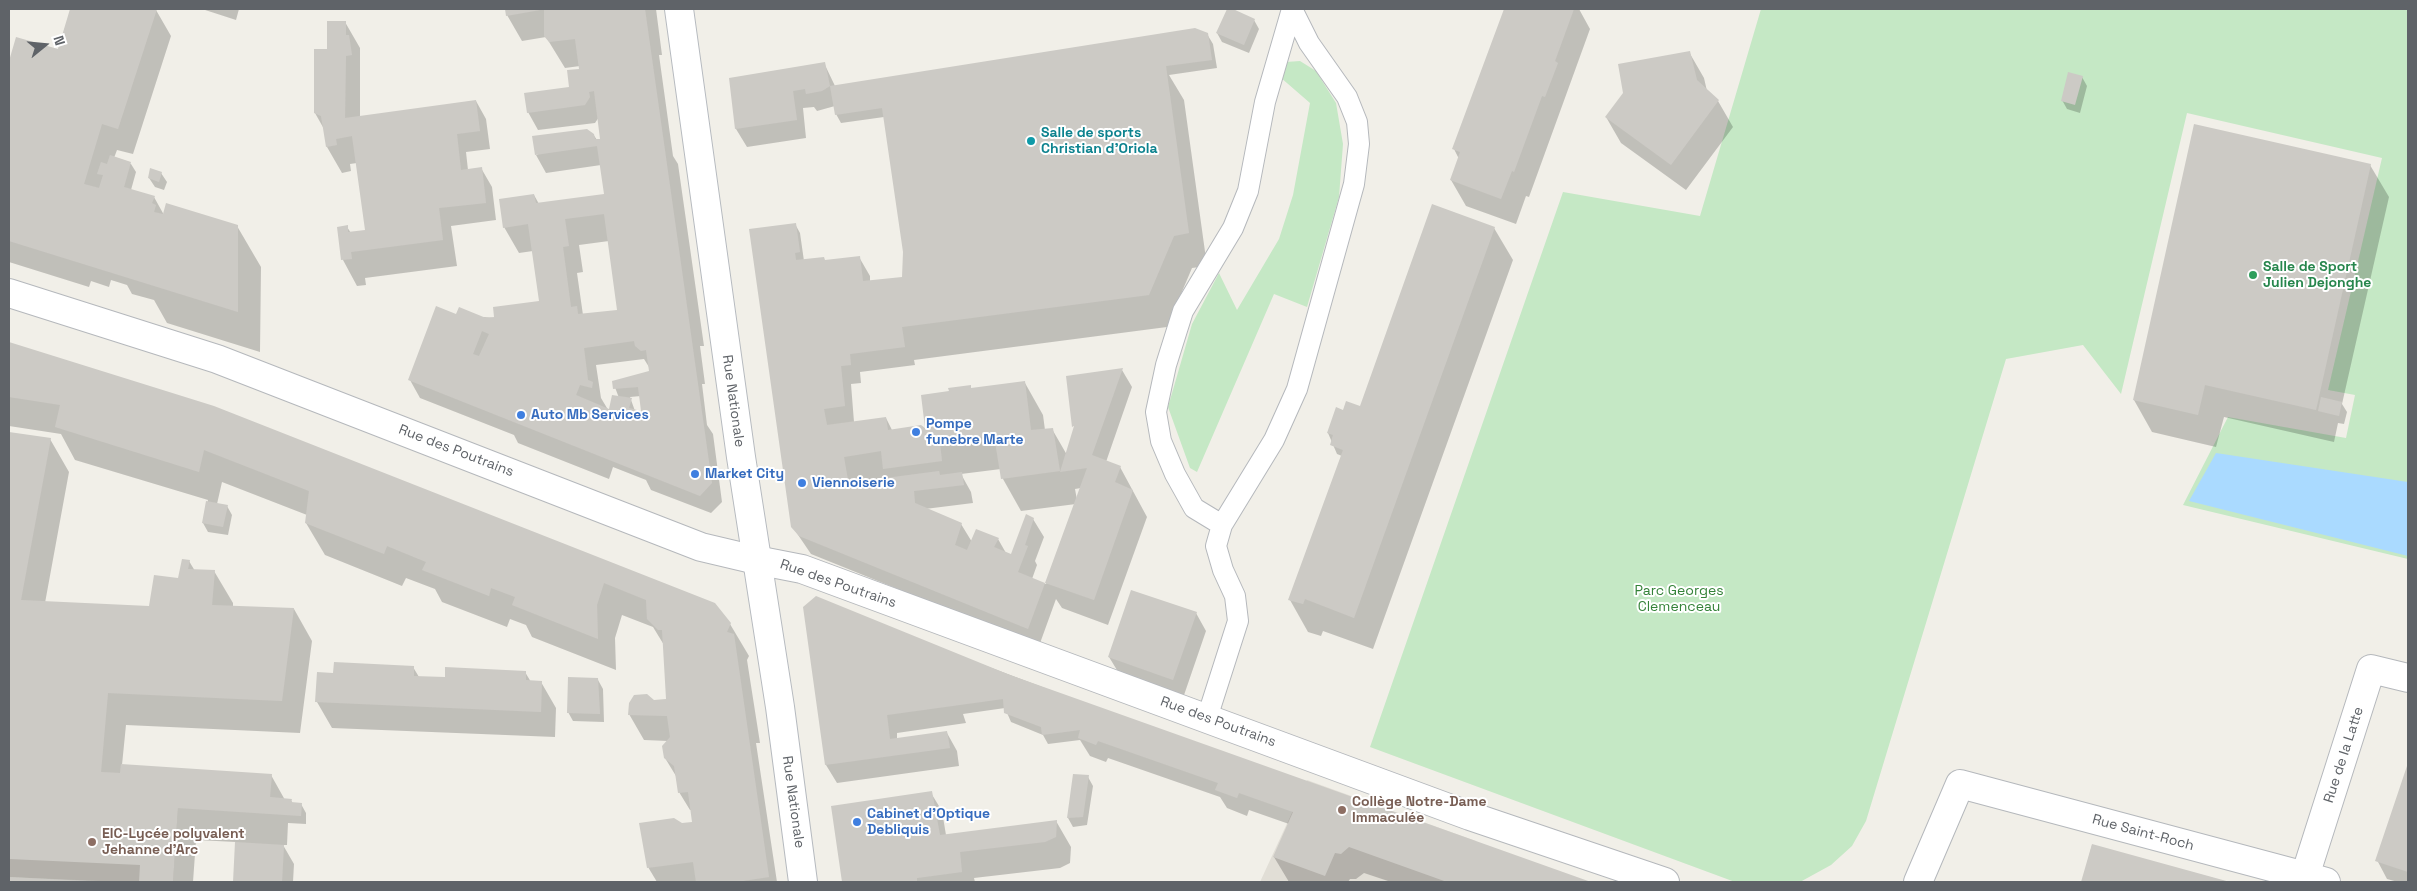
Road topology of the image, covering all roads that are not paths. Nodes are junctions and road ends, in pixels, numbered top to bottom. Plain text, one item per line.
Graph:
1 (679, 9) edge
2 (1292, 9) edge
3 (9, 293) edge
4 (1222, 525) junction
5 (756, 560) junction
6 (2408, 678) edge
7 (1207, 718) junction
8 (2315, 879) edge
9 (803, 882) edge
10 (1665, 882) edge
11 (1918, 882) edge

1 - 5 street, Rue Nationale
2 - 4 lane
2 - 4 lane
3 - 5 street, Rue des Poutrains
4 - 7 lane
5 - 7 street, Rue des Poutrains
5 - 9 street, Rue Nationale
6 - 8 street, Rue de la Latte
7 - 10 street, Rue des Poutrains
8 - 11 street, Rue Saint-Roch

